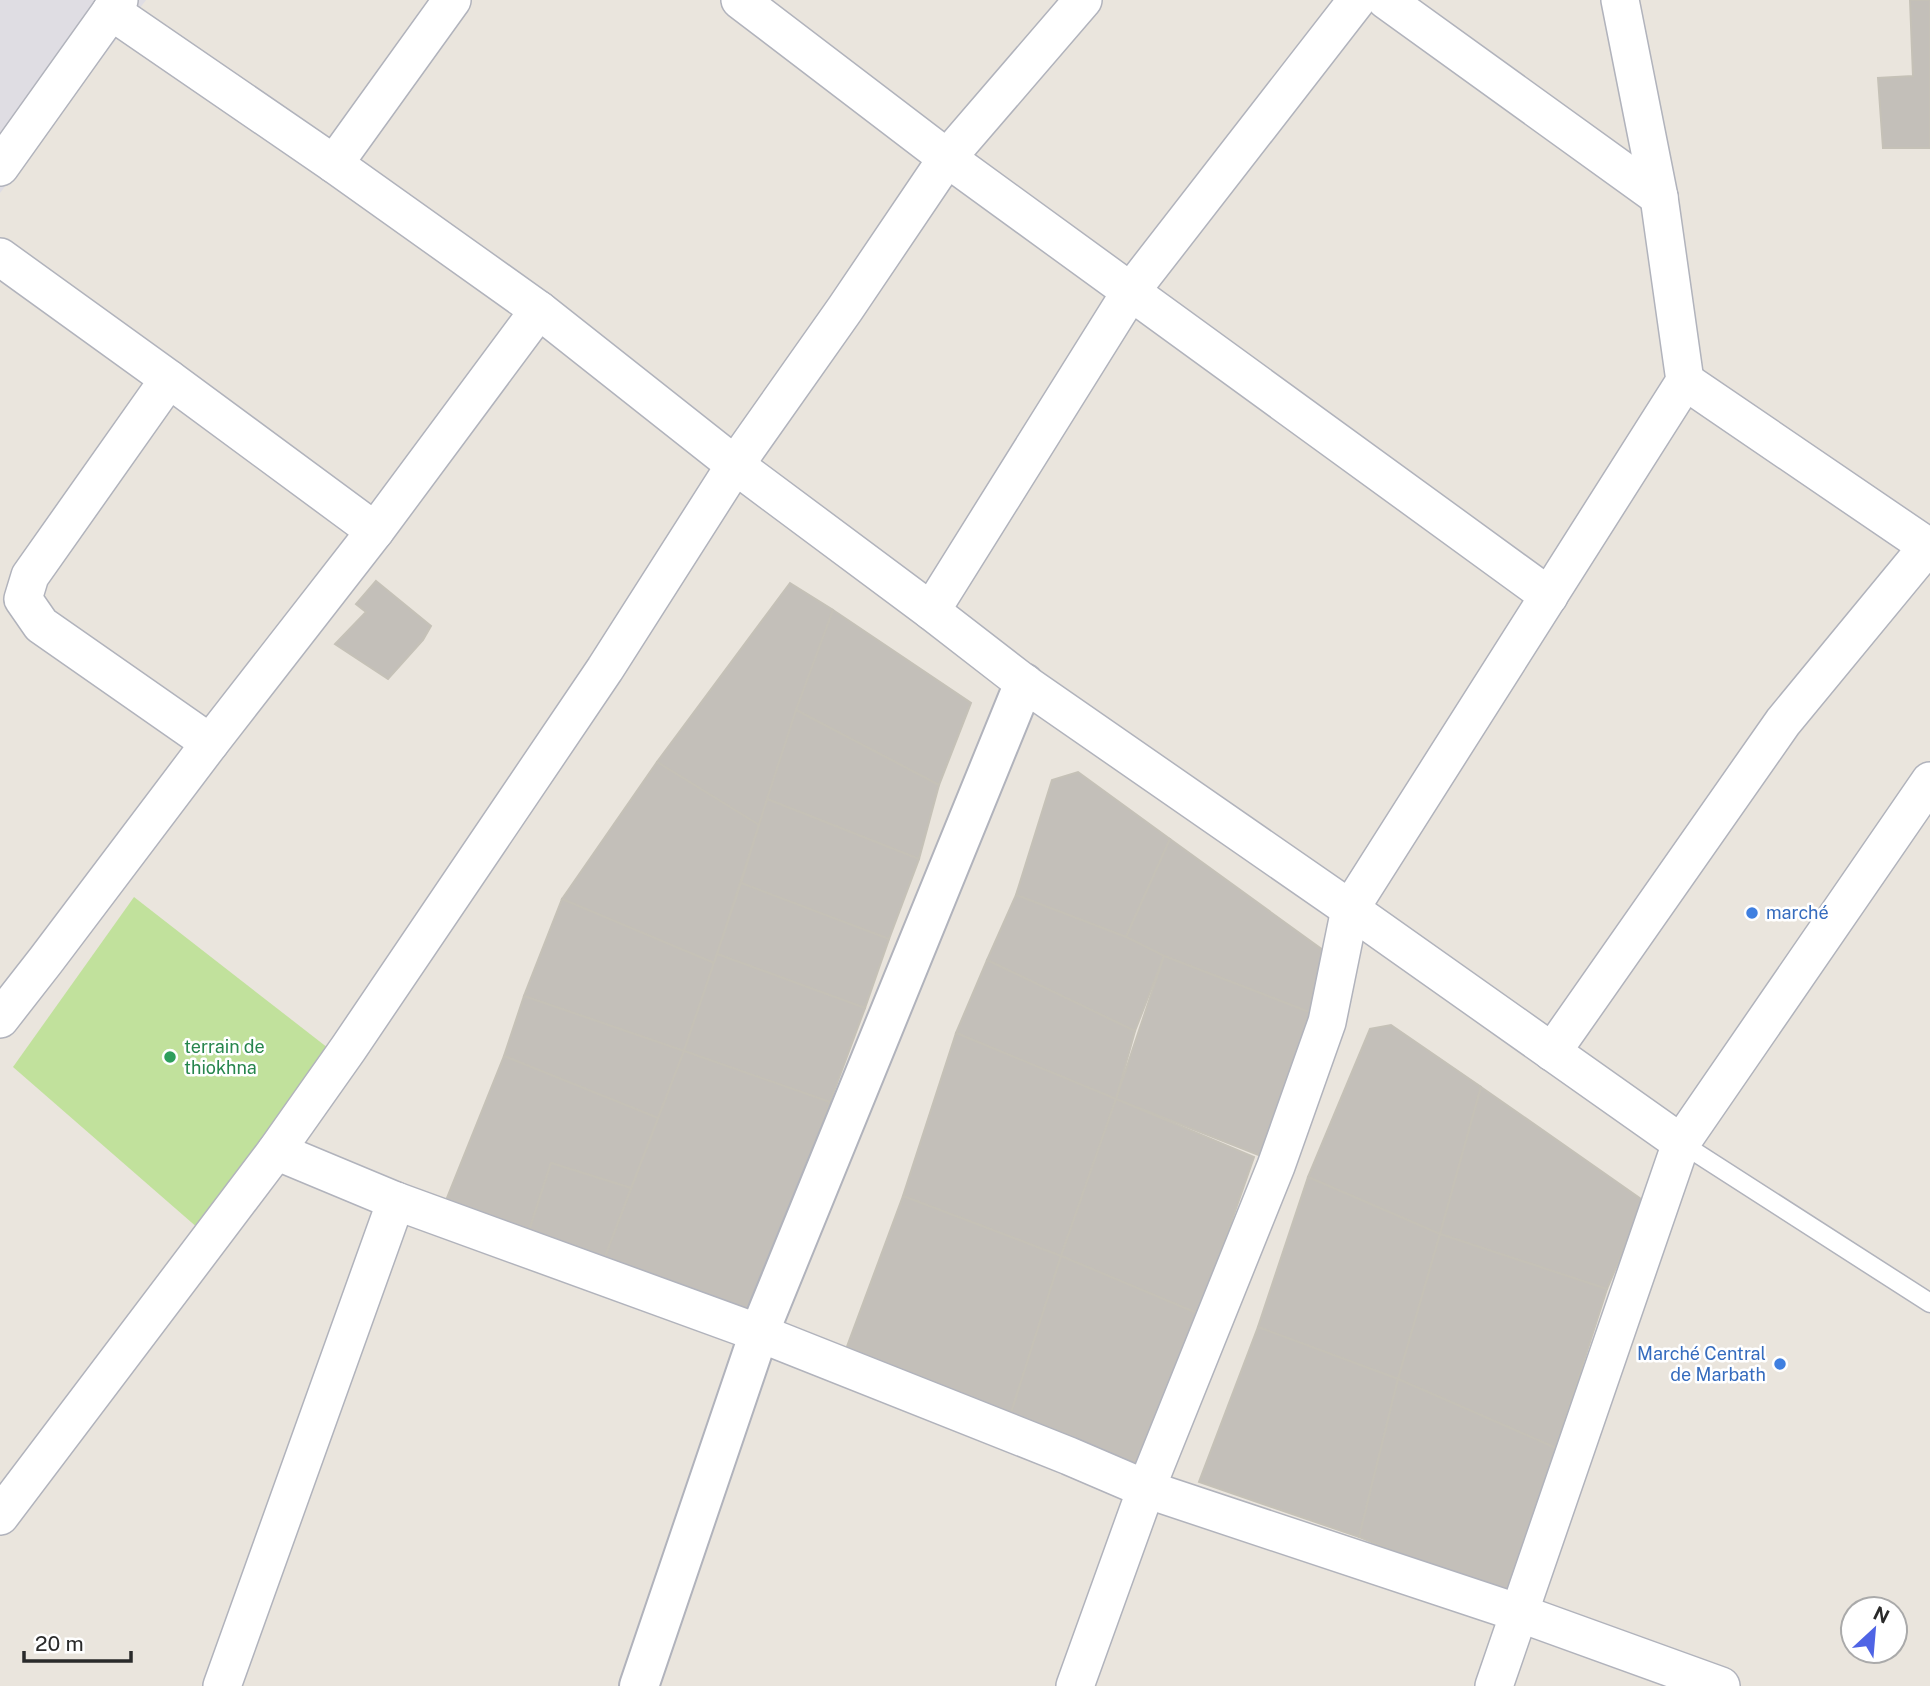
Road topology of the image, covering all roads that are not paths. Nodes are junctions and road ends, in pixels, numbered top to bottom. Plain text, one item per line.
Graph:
1 (452, 0) edge
2 (1083, 0) edge
3 (1357, 0) edge
4 (1386, 0) edge
5 (1620, 0) edge
6 (742, 1) edge
7 (115, 5) edge
8 (947, 158) junction
9 (334, 164) junction
10 (0, 167) edge
11 (1658, 197) junction
12 (0, 257) edge
13 (1131, 292) junction
14 (539, 310) junction
15 (170, 379) junction
16 (1685, 381) junction
17 (735, 465) junction
18 (375, 531) junction
19 (1929, 547) edge
20 (1549, 596) junction
21 (932, 611) junction
22 (1024, 683) junction
23 (210, 743) junction
24 (1930, 781) edge
25 (1350, 909) junction
26 (0, 1019) edge
27 (1552, 1052) junction
28 (1681, 1143) junction
29 (276, 1150) junction
30 (396, 1201) junction
31 (1930, 1303) edge
32 (759, 1333) junction
33 (1146, 1489) junction
34 (0, 1516) edge
35 (1520, 1613) junction
36 (222, 1686) edge
37 (639, 1686) edge
38 (1075, 1686) edge
39 (1494, 1686) edge
40 (1721, 1686) edge

1 - 9 street
2 - 8 street
3 - 13 street
4 - 11 street
5 - 11 street
6 - 8 street
7 - 9 street
7 - 10 street
8 - 13 street
8 - 17 street
9 - 14 street
11 - 16 street
12 - 15 street
13 - 20 street
13 - 21 street
14 - 17 street
14 - 18 street
15 - 18 street
15 - 23 street
16 - 19 street
16 - 20 street
17 - 21 street
17 - 29 street
18 - 23 street
19 - 27 street
20 - 25 street
21 - 22 street
22 - 25 street
22 - 32 street
23 - 26 street
24 - 28 street
25 - 27 street
25 - 33 street
27 - 28 street
28 - 31 lane
28 - 35 street
29 - 30 street
29 - 34 street
30 - 32 street
30 - 36 street
32 - 33 street
32 - 37 street
33 - 35 street
33 - 38 street
35 - 39 street
35 - 40 street

